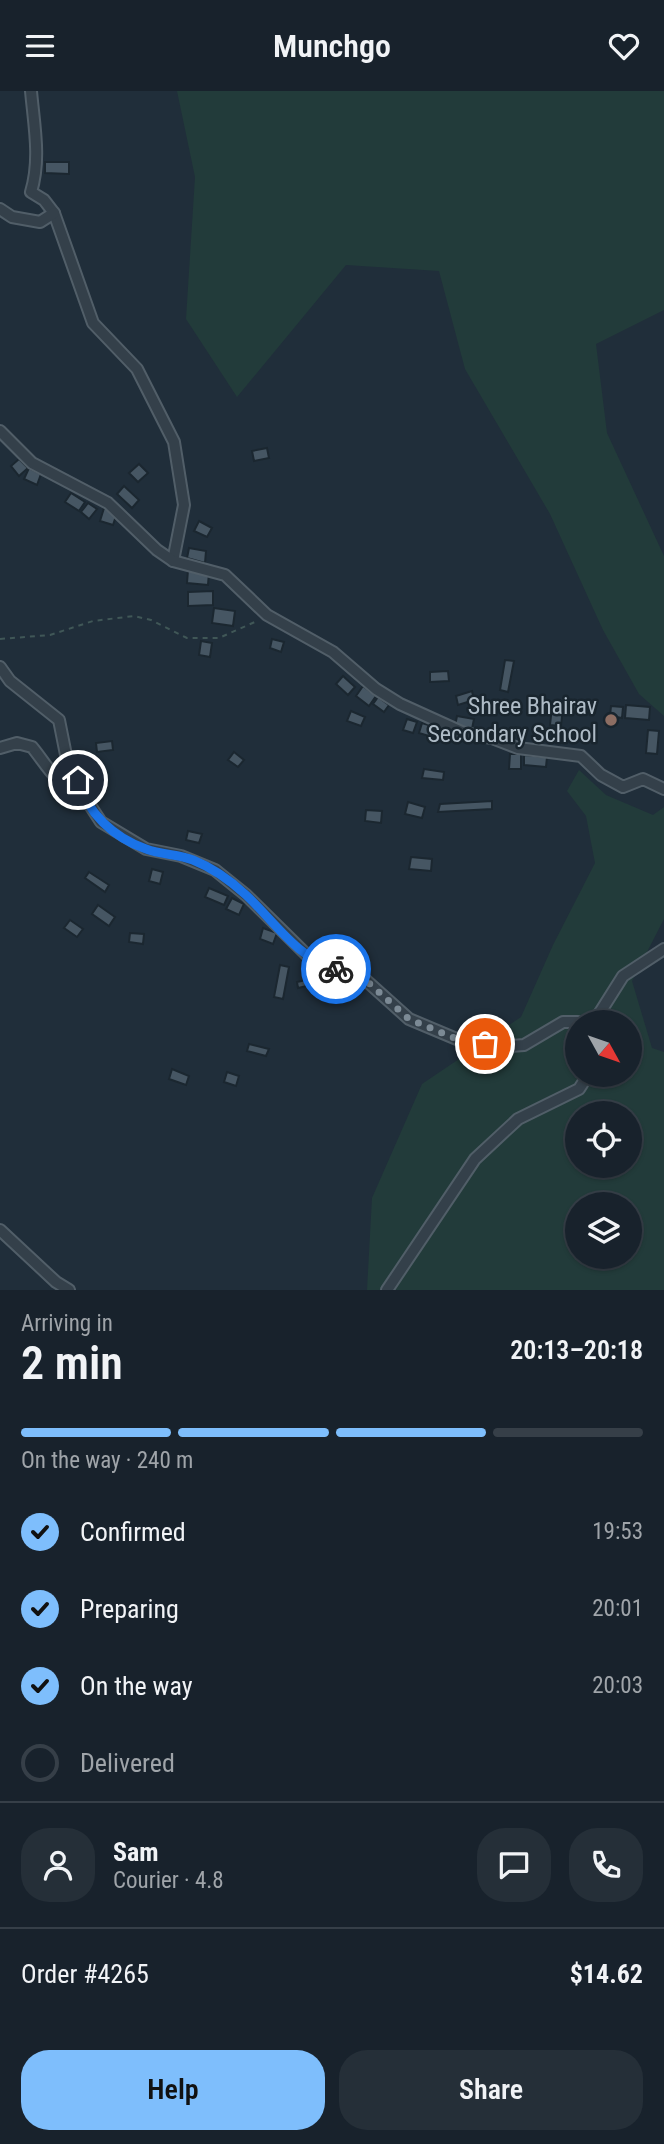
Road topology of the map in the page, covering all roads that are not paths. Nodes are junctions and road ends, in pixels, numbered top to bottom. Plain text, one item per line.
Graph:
1 (31, 91) edge
2 (0, 209) edge
3 (54, 213) junction
4 (0, 431) edge
5 (173, 561) junction
6 (0, 667) edge
7 (0, 748) edge
8 (664, 789) edge
9 (81, 792) junction
10 (664, 950) edge
11 (601, 1010) edge
12 (565, 1022) edge
13 (580, 1087) edge
14 (0, 1230) edge
15 (69, 1290) edge
16 (387, 1290) edge

1 - 3 street
2 - 3 street
3 - 5 street
4 - 5 street
5 - 8 street
6 - 9 street
7 - 9 street
9 - 12 street
10 - 11 street
13 - 16 street
14 - 15 street

